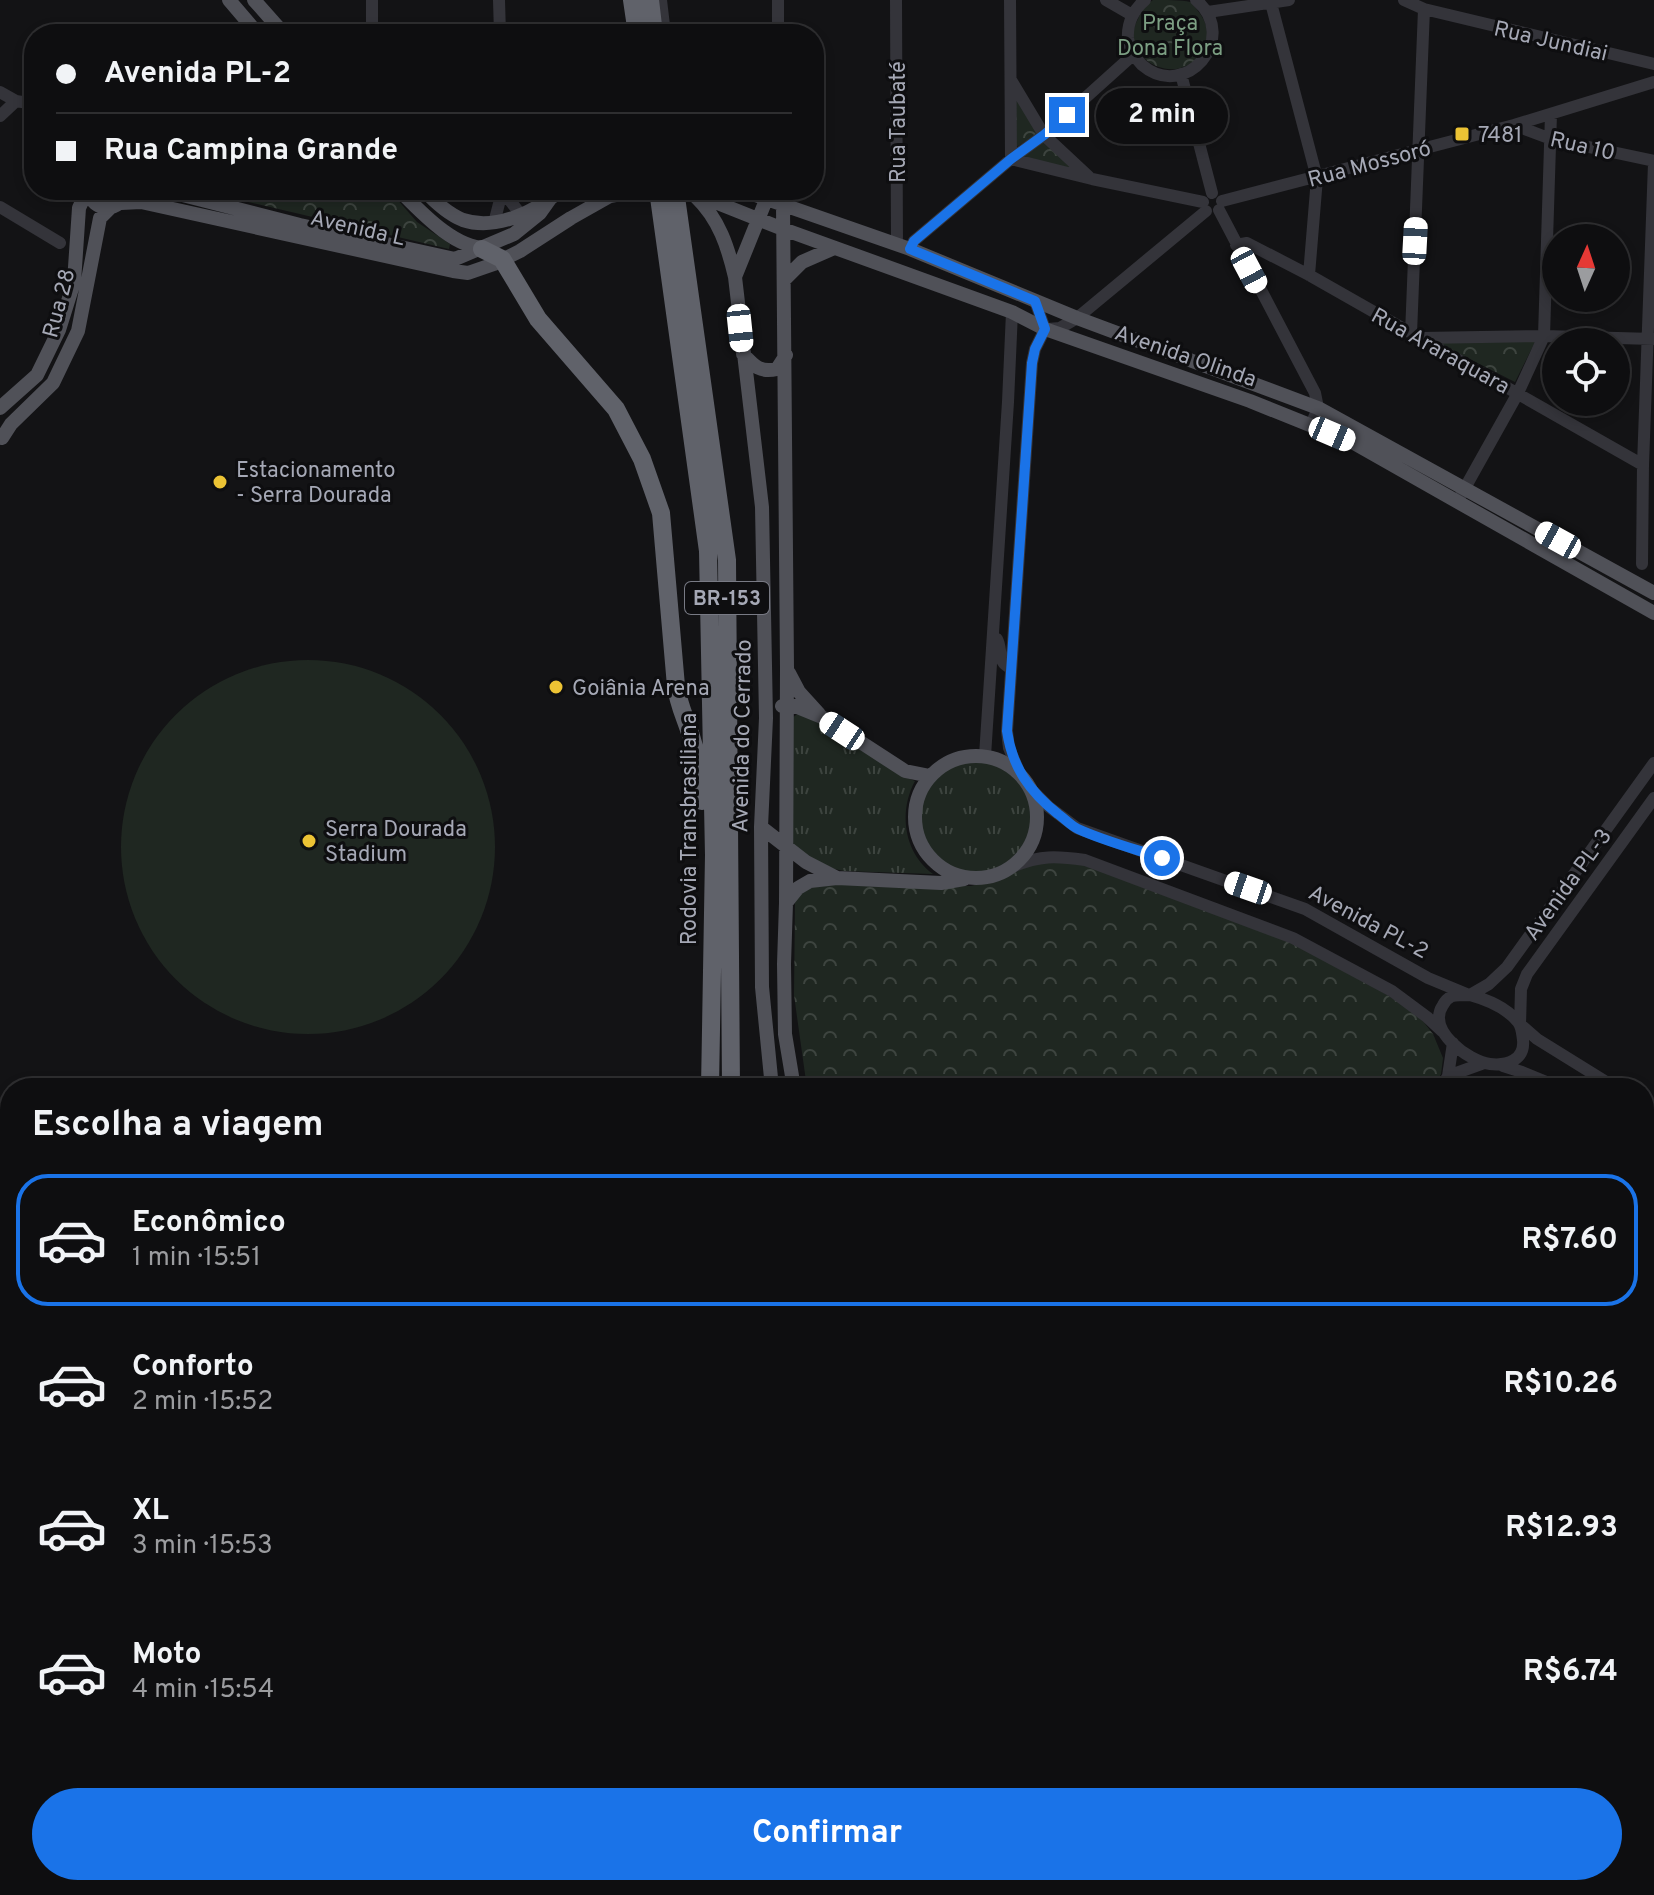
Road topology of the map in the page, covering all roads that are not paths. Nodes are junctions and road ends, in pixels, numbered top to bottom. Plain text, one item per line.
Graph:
1 (229, 0) edge
2 (254, 0) edge
3 (372, 0) edge
4 (499, 0) edge
5 (632, 0) edge
6 (650, 0) edge
7 (661, 0) edge
8 (778, 0) edge
9 (896, 0) edge
10 (1010, 0) edge
11 (1106, 0) edge
12 (1145, 0) edge
13 (1196, 0) edge
14 (1289, 0) edge
15 (1404, 0) edge
16 (1271, 3) junction
17 (1226, 5) edge
18 (1424, 9) junction
19 (1208, 12) junction
20 (1132, 15) junction
21 (249, 24) edge
22 (275, 24) edge
23 (372, 24) edge
24 (500, 24) edge
25 (636, 24) edge
26 (653, 24) edge
27 (664, 24) edge
28 (778, 24) edge
29 (1134, 54) junction
30 (1654, 64) edge
31 (1181, 74) junction
32 (1011, 80) junction
33 (1654, 82) edge
34 (0, 92) edge
35 (16, 101) junction
36 (24, 102) edge
37 (1551, 114) junction
38 (0, 116) edge
39 (1514, 125) junction
40 (1044, 135) junction
41 (1551, 139) junction
42 (1420, 149) junction
43 (1011, 159) junction
44 (1654, 162) edge
45 (1317, 178) junction
46 (1092, 179) junction
47 (83, 200) edge
48 (92, 200) edge
49 (120, 200) edge
50 (197, 200) edge
51 (409, 200) edge
52 (434, 200) edge
53 (500, 200) edge
54 (509, 200) edge
55 (547, 200) edge
56 (552, 200) edge
57 (603, 200) edge
58 (662, 200) edge
59 (680, 200) edge
60 (695, 200) edge
61 (706, 200) edge
62 (766, 200) edge
63 (782, 200) edge
64 (789, 200) edge
65 (1212, 203) junction
66 (0, 207) edge
67 (521, 215) junction
68 (757, 219) junction
69 (494, 223) junction
70 (672, 228) junction
71 (783, 229) junction
72 (298, 230) junction
73 (454, 238) junction
74 (60, 243) dead end
75 (532, 243) junction
76 (1236, 245) junction
77 (904, 247) junction
78 (834, 248) junction
79 (482, 249) junction
80 (455, 259) junction
81 (502, 259) junction
82 (1309, 275) junction
83 (735, 277) junction
84 (784, 280) junction
85 (1035, 301) junction
86 (1012, 312) junction
87 (1077, 318) junction
88 (1544, 328) edge
89 (1045, 329) junction
90 (1415, 336) junction
91 (1542, 336) edge
92 (1630, 338) edge
93 (1651, 339) edge
94 (1542, 340) edge
95 (743, 354) junction
96 (786, 355) junction
97 (1518, 393) junction
98 (1008, 402) junction
99 (0, 408) edge
100 (1318, 408) junction
101 (1027, 421) junction
102 (1311, 425) junction
103 (1, 441) edge
104 (1643, 465) junction
105 (1461, 494) junction
106 (1648, 561) edge
107 (1611, 570) junction
108 (1634, 581) junction
109 (1603, 585) junction
110 (1654, 593) edge
111 (1627, 599) junction
112 (1654, 613) edge
113 (993, 633) junction
114 (787, 668) junction
115 (1011, 668) junction
116 (787, 705) junction
117 (822, 717) junction
118 (766, 718) junction
119 (985, 756) junction
120 (1654, 763) edge
121 (1020, 774) junction
122 (930, 776) junction
123 (1032, 790) junction
124 (1654, 798) edge
125 (761, 827) junction
126 (786, 846) junction
127 (1012, 867) junction
128 (837, 878) junction
129 (969, 879) junction
130 (713, 895) junction
131 (786, 903) junction
132 (1470, 995) junction
133 (1520, 1025) junction
134 (1442, 1031) junction
135 (1453, 1043) junction
136 (1484, 1063) junction
137 (1500, 1065) junction
138 (710, 1078) edge
139 (731, 1078) edge
140 (771, 1078) edge
141 (792, 1078) edge
142 (1445, 1078) edge
143 (1452, 1078) edge
144 (1537, 1078) edge
145 (1600, 1078) edge

1 - 21 main road
2 - 22 main road
3 - 23 street
4 - 24 street
5 - 25 highway
6 - 26 highway
7 - 27 street
8 - 28 street
9 - 77 street, Rua Taubaté
10 - 32 street
11 - 20 street
12 - 20 street
13 - 19 street
14 - 16 street
15 - 18 street, Rua Jundiai
16 - 17 street
16 - 45 street
17 - 19 street
18 - 30 street, Rua Jundiai
18 - 42 street
19 - 31 street
20 - 29 street
29 - 31 street
29 - 40 street
31 - 65 street
32 - 40 street
32 - 43 street
33 - 37 street, Rua Mossoró
34 - 35 street
35 - 36 street
35 - 38 street
37 - 39 street, Rua Mossoró
37 - 41 street
39 - 41 street, Rua 10
39 - 42 street, Rua Mossoró
40 - 43 street
40 - 46 street
41 - 44 street, Rua 10
41 - 88 street
42 - 45 street, Rua Mossoró
42 - 90 street
43 - 46 street
43 - 77 street
44 - 93 street
45 - 65 street, Rua Mossoró
45 - 82 street
46 - 65 street
47 - 99 main road, Rua 28
48 - 49 main road
49 - 72 main road, Avenida L
49 - 103 main road, Rua 28
50 - 72 main road, Avenida L
51 - 73 main road
52 - 69 main road
53 - 69 street
54 - 67 street
55 - 67 main road
56 - 79 main road
57 - 75 main road
58 - 70 highway, Rodovia Transbrasiliana / BR-153
59 - 70 highway, Rodovia Transbrasiliana / BR-153
60 - 83 main road
61 - 68 main road, Avenida Olinda
62 - 68 main road, Avenida do Cerrado
63 - 71 main road, Avenida do Cerrado
64 - 77 main road, Avenida Olinda
65 - 76 street
65 - 87 street, Rua Mossoró
66 - 74 street
67 - 69 main road
68 - 71 main road, Avenida Olinda
68 - 83 main road, Avenida do Cerrado
69 - 79 main road
70 - 130 highway, Rodovia Transbrasiliana / BR-153
70 - 139 highway, Rodovia Transbrasiliana / BR-153
71 - 78 main road, Avenida Olinda
71 - 84 main road, Avenida do Cerrado
72 - 80 main road, Avenida L
72 - 81 main road, Avenida L
73 - 79 main road
73 - 80 main road
75 - 79 main road
75 - 81 main road, Avenida L
76 - 82 street, Rua Araraquara
76 - 100 street
77 - 85 main road, Avenida Olinda
78 - 84 main road
78 - 86 main road, Avenida Olinda
79 - 80 main road
79 - 81 highway
81 - 130 highway
82 - 90 street, Rua Araraquara
83 - 95 main road, Avenida do Cerrado
84 - 96 main road, Avenida do Cerrado
85 - 87 main road, Avenida Olinda
85 - 89 street
86 - 89 main road, Avenida Olinda
86 - 98 street
87 - 89 street
87 - 100 main road, Avenida Olinda
89 - 101 street
89 - 102 main road, Avenida Olinda
90 - 91 street
90 - 97 street, Rua Araraquara
92 - 93 street
93 - 104 street
94 - 97 street
95 - 96 main road
95 - 118 main road, Avenida do Cerrado
96 - 114 main road, Avenida do Cerrado
97 - 104 street, Rua Araraquara
97 - 105 street
98 - 101 street
98 - 113 street
100 - 102 street
100 - 105 main road, Avenida Olinda
101 - 115 street
102 - 105 main road, Avenida Olinda
104 - 106 street
105 - 107 main road, Avenida Olinda
105 - 109 main road, Avenida Olinda
106 - 108 street
107 - 108 main road, Avenida Olinda
107 - 109 main road
108 - 110 main road, Avenida Olinda
108 - 111 main road
109 - 111 main road, Avenida Olinda
111 - 112 main road, Avenida Olinda
113 - 115 street
113 - 119 street
114 - 116 main road, Avenida do Cerrado
114 - 117 main road
115 - 121 street
116 - 117 main road
116 - 118 main road
116 - 126 main road, Avenida do Cerrado
117 - 122 main road
118 - 125 main road, Avenida do Cerrado
119 - 121 main road
119 - 122 main road
120 - 132 street, Avenida PL-3
121 - 123 main road
122 - 129 main road
123 - 127 main road
123 - 132 street, Avenida PL-2
124 - 133 street, Avenida PL-3
125 - 126 main road
125 - 140 main road, Avenida do Cerrado
126 - 128 main road
126 - 131 main road, Avenida do Cerrado
127 - 129 main road
127 - 134 street
128 - 129 main road
128 - 131 main road
130 - 138 highway, Rodovia Transbrasiliana / BR-153
131 - 141 main road, Avenida do Cerrado
132 - 133 street
132 - 134 street
133 - 137 street
133 - 145 street
134 - 135 street
135 - 136 street
135 - 142 street
136 - 137 street
136 - 143 street
137 - 144 street

